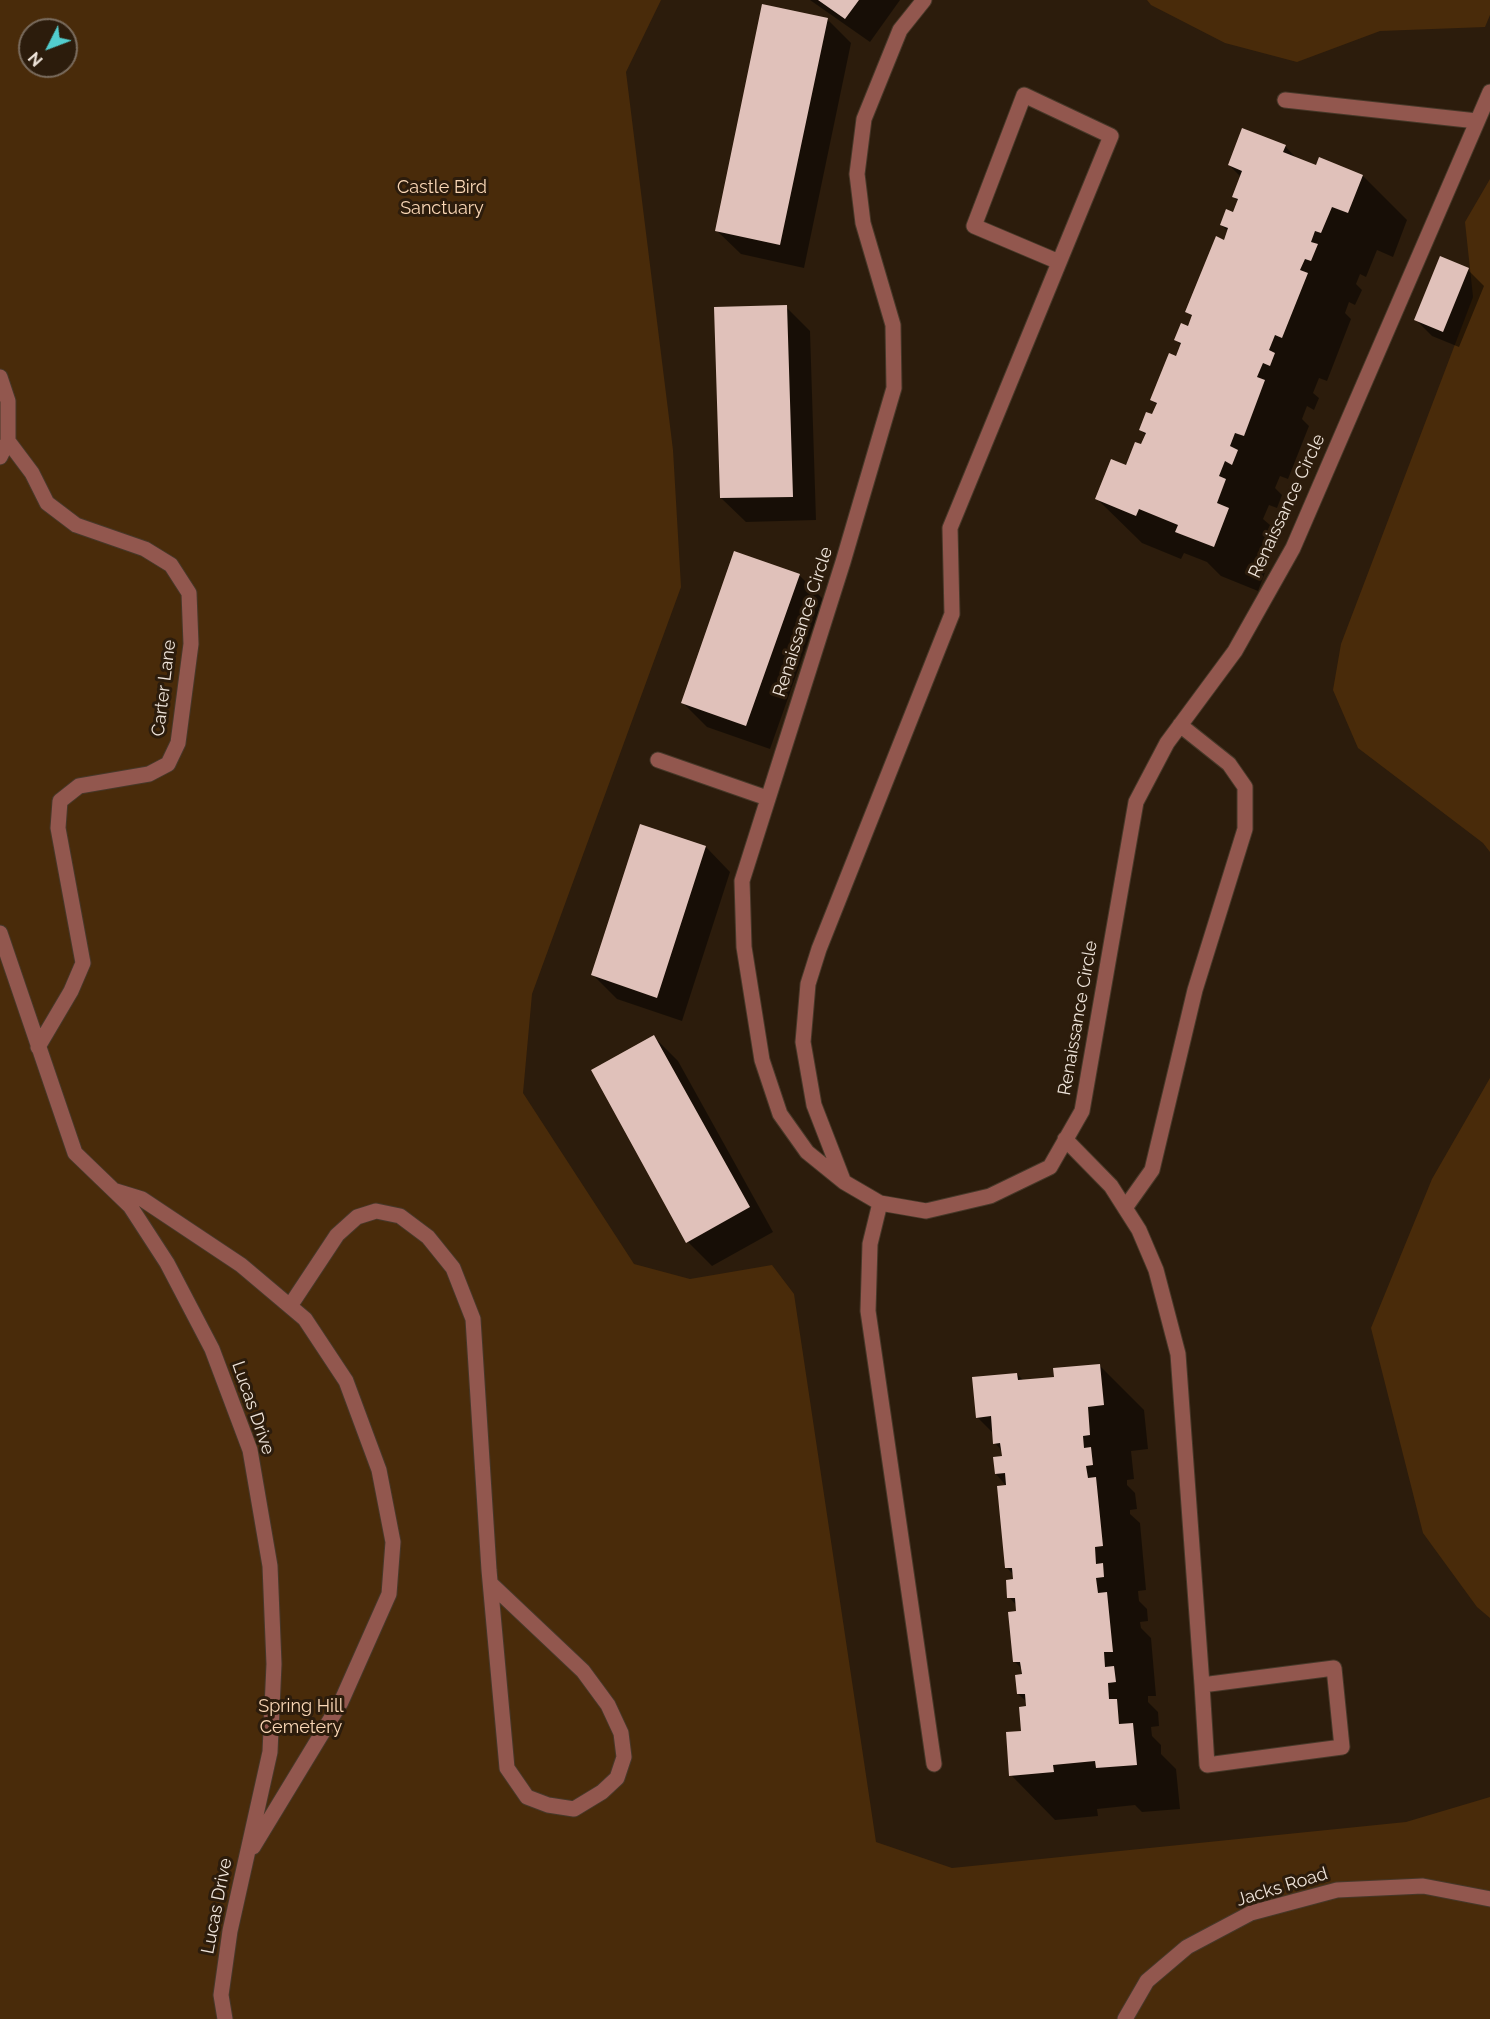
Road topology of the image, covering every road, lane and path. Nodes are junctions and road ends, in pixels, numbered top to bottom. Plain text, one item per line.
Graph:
1 (924, 0) edge
2 (1490, 92) edge
3 (1285, 100) dead end
4 (1477, 121) junction
5 (1059, 262) junction
6 (0, 377) edge
7 (8, 441) junction
8 (0, 457) edge
9 (1180, 725) junction
10 (658, 760) dead end
11 (767, 798) junction
12 (0, 933) edge
13 (38, 1047) junction
14 (1065, 1139) junction
15 (844, 1182) junction
16 (113, 1190) junction
17 (880, 1203) junction
18 (1125, 1208) junction
19 (290, 1306) junction
20 (491, 1584) junction
21 (1202, 1685) junction
22 (934, 1764) dead end
23 (246, 1860) junction
24 (1490, 1899) edge
25 (225, 2019) edge
26 (1125, 2019) edge

1 - 11 street, Renaissance Circle
2 - 4 street, Renaissance Circle
3 - 4 street
4 - 9 street, Renaissance Circle
5 - 5 street
5 - 15 street
6 - 7 street
7 - 8 street
7 - 13 street, Carter Lane
9 - 14 street, Renaissance Circle
9 - 18 street
10 - 11 street
11 - 15 street, Renaissance Circle
12 - 13 street, Lucas Drive
13 - 16 street, Lucas Drive
14 - 17 street, Renaissance Circle
14 - 18 street
15 - 17 street, Renaissance Circle
16 - 19 street
16 - 23 street, Lucas Drive
17 - 22 street
18 - 21 street
19 - 20 street
19 - 23 street
20 - 20 street
21 - 21 street
23 - 25 street, Lucas Drive
24 - 26 street, Jacks Road

